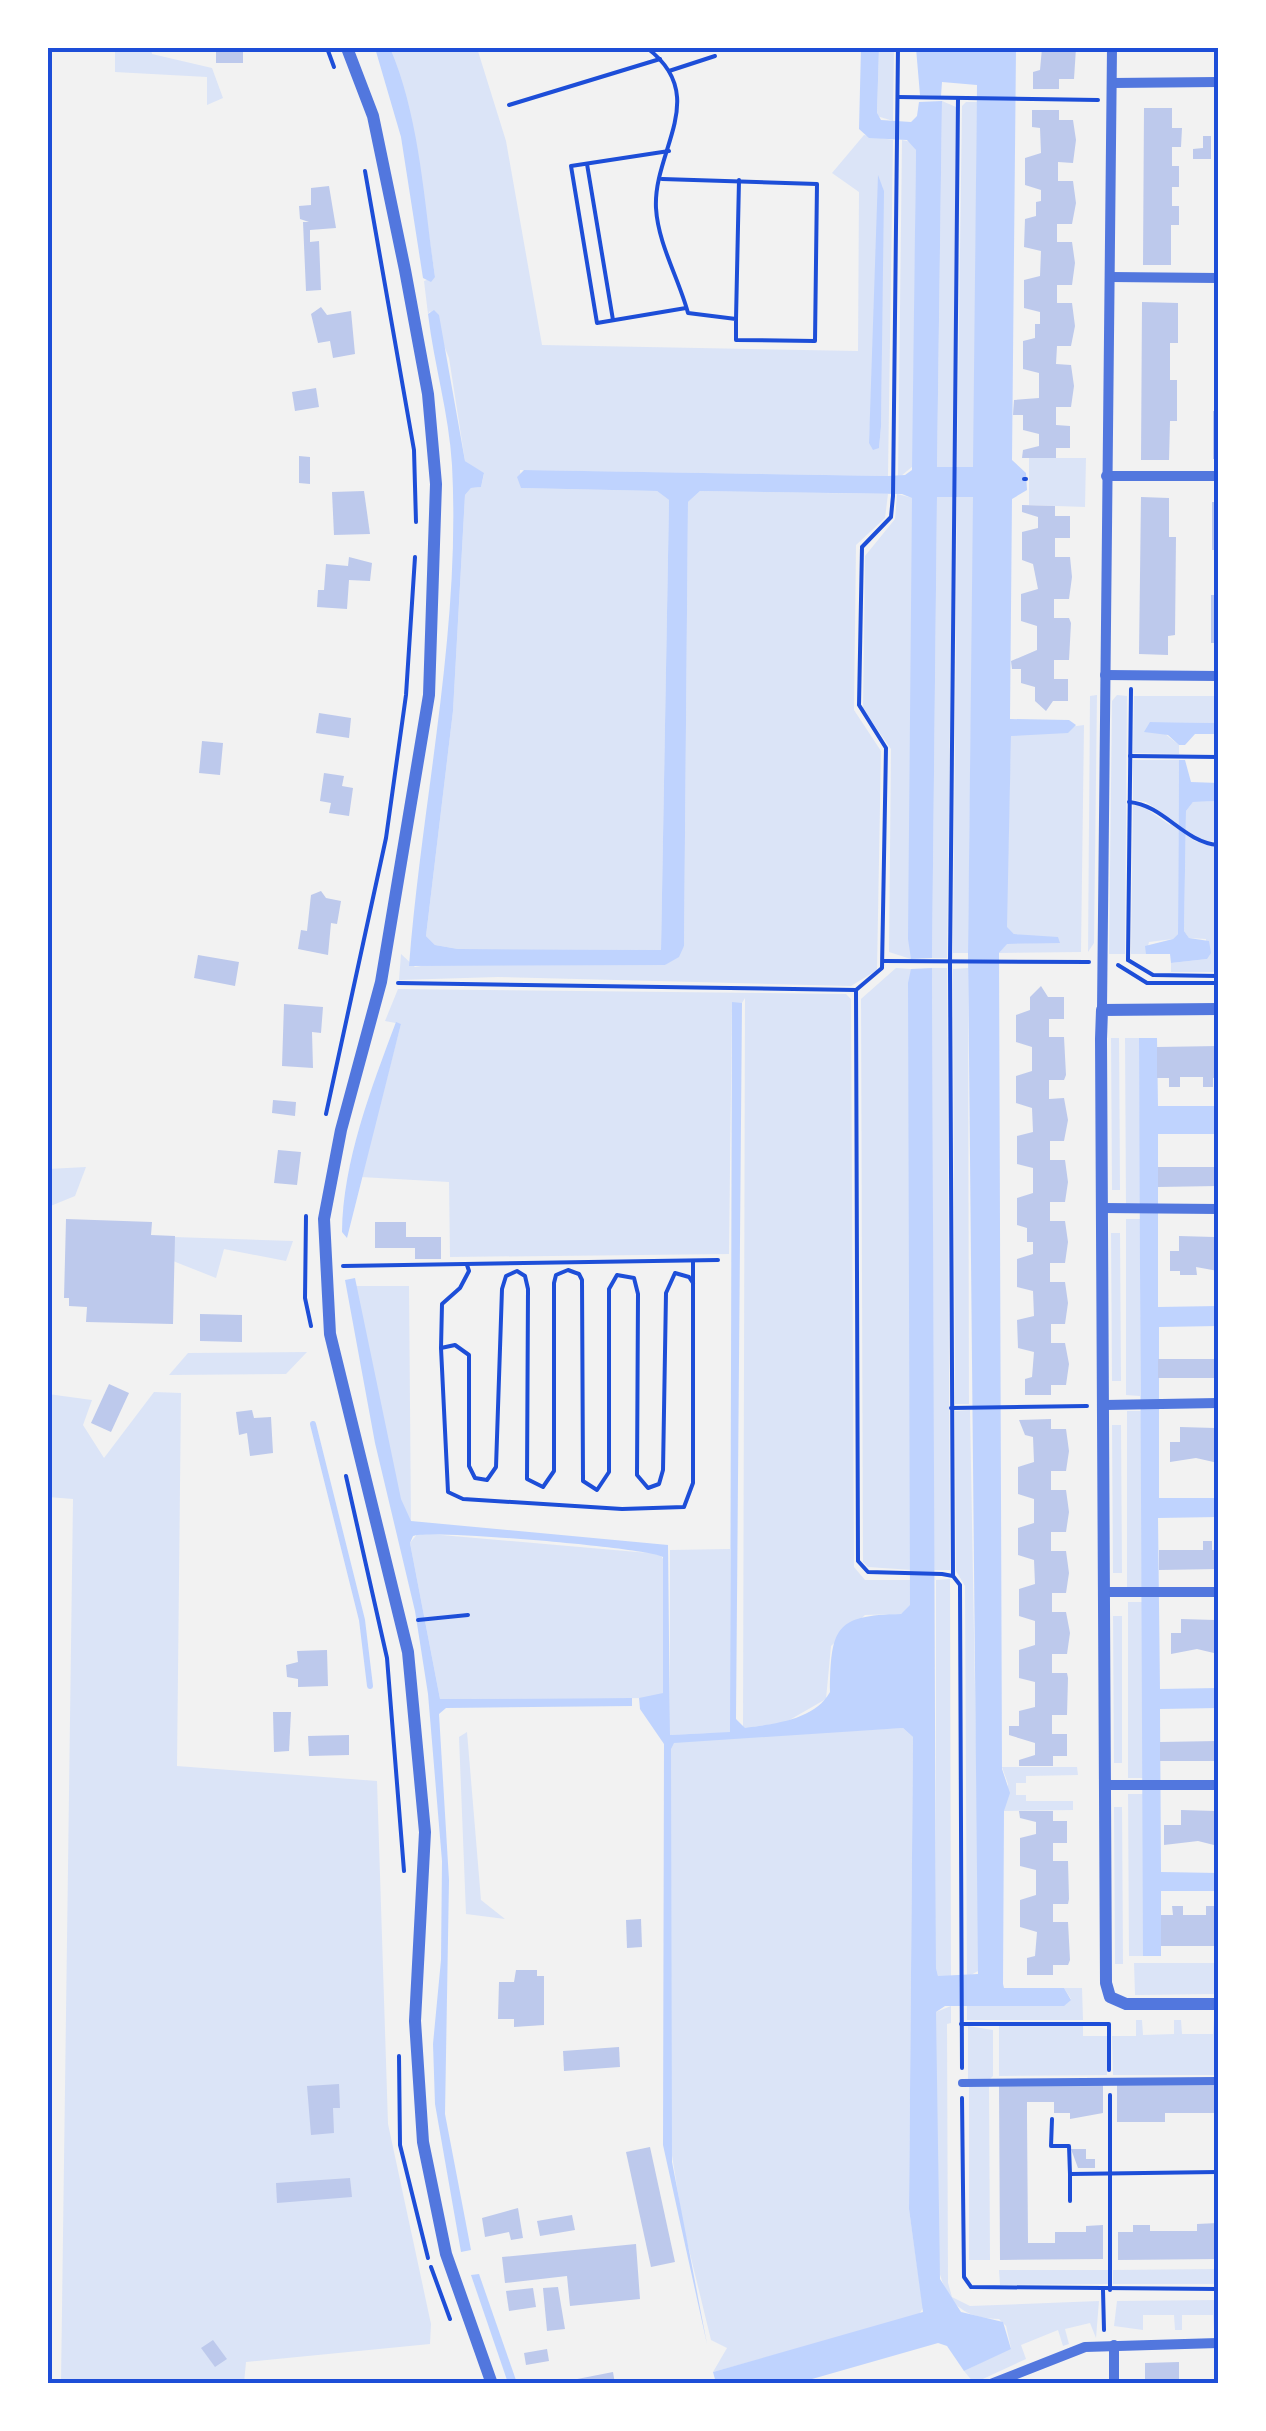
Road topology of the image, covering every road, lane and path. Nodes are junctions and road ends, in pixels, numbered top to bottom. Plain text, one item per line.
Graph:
1 (326, 48) edge
2 (347, 48) edge
3 (647, 48) edge
4 (898, 48) edge
5 (1112, 48) edge
6 (715, 56) dead end
7 (660, 59) junction
8 (669, 71) junction
9 (339, 77) dead end
10 (1112, 82) junction
11 (1218, 82) edge
12 (898, 98) junction
13 (958, 98) junction
14 (1111, 100) junction
15 (509, 105) dead end
16 (669, 151) junction
17 (364, 161) dead end
18 (587, 164) junction
19 (662, 178) junction
20 (740, 180) junction
21 (1110, 277) junction
22 (1218, 278) edge
23 (686, 308) junction
24 (736, 319) junction
25 (613, 320) junction
26 (1106, 476) junction
27 (1218, 476) edge
28 (417, 530) dead end
29 (416, 549) dead end
30 (1105, 675) junction
31 (1132, 676) junction
32 (1218, 676) edge
33 (1130, 756) junction
34 (1218, 757) edge
35 (1129, 802) junction
36 (1218, 845) edge
37 (1128, 960) junction
38 (884, 961) junction
39 (1101, 962) junction
40 (950, 964) junction
41 (1218, 976) edge
42 (380, 982) junction
43 (1218, 983) edge
44 (856, 990) junction
45 (1218, 1009) edge
46 (1102, 1010) junction
47 (324, 1123) dead end
48 (1103, 1208) junction
49 (1218, 1209) edge
50 (307, 1210) dead end
51 (693, 1260) junction
52 (718, 1260) dead end
53 (465, 1263) junction
54 (326, 1266) junction
55 (693, 1284) junction
56 (314, 1336) dead end
57 (442, 1348) junction
58 (1218, 1403) edge
59 (1105, 1405) junction
60 (952, 1408) junction
61 (344, 1469) dead end
62 (953, 1576) junction
63 (1104, 1592) junction
64 (1218, 1592) edge
65 (468, 1615) dead end
66 (412, 1622) dead end
67 (1105, 1785) junction
68 (1218, 1785) edge
69 (404, 1872) dead end
70 (1218, 2004) edge
71 (960, 2024) junction
72 (398, 2042) dead end
73 (1110, 2080) junction
74 (1218, 2080) edge
75 (962, 2083) junction
76 (1052, 2119) dead end
77 (1218, 2172) edge
78 (1110, 2173) junction
79 (1070, 2174) junction
80 (1070, 2201) dead end
81 (1218, 2289) edge
82 (1103, 2290) junction
83 (1110, 2290) junction
84 (453, 2326) dead end
85 (1218, 2343) edge
86 (1109, 2345) junction
87 (1114, 2382) edge
88 (492, 2384) edge
89 (991, 2384) edge

1 - 9 path
2 - 42 street
3 - 7 path
4 - 12 path
5 - 10 street
6 - 8 path
7 - 8 path
7 - 15 path
8 - 16 path
10 - 11 street
10 - 14 street
12 - 13 path
12 - 38 path
13 - 14 path
13 - 40 path
14 - 21 street
16 - 18 path
16 - 19 path
17 - 28 path
18 - 25 path
18 - 25 path
19 - 20 path
19 - 23 path
20 - 24 path
20 - 24 path
21 - 22 street
21 - 26 street
23 - 24 path
23 - 25 path
26 - 27 street
26 - 30 street
29 - 47 path
30 - 31 street
30 - 39 street
31 - 32 street
31 - 33 path
33 - 34 path
33 - 35 path
35 - 36 path
35 - 37 path
37 - 41 path
37 - 43 path
38 - 40 path
38 - 44 path
39 - 40 path
39 - 46 street
40 - 60 path
42 - 44 path
42 - 54 street
44 - 62 path
45 - 46 street
46 - 48 street
48 - 49 street
48 - 59 street
50 - 56 path
51 - 52 path
51 - 53 path
51 - 55 path
53 - 54 path
53 - 57 path
54 - 88 street
55 - 57 path
55 - 57 path
58 - 59 street
59 - 60 path
59 - 63 street
60 - 62 path
61 - 69 path
62 - 71 path
63 - 64 street
63 - 67 street
65 - 66 path
67 - 68 street
67 - 70 street
71 - 73 path
71 - 75 path
72 - 84 path
73 - 74 street
73 - 75 street
73 - 78 path
75 - 82 path
76 - 79 path
77 - 78 path
78 - 79 path
78 - 83 path
79 - 80 path
81 - 83 path
82 - 83 path
82 - 86 path
85 - 86 street
86 - 87 street
86 - 89 street

